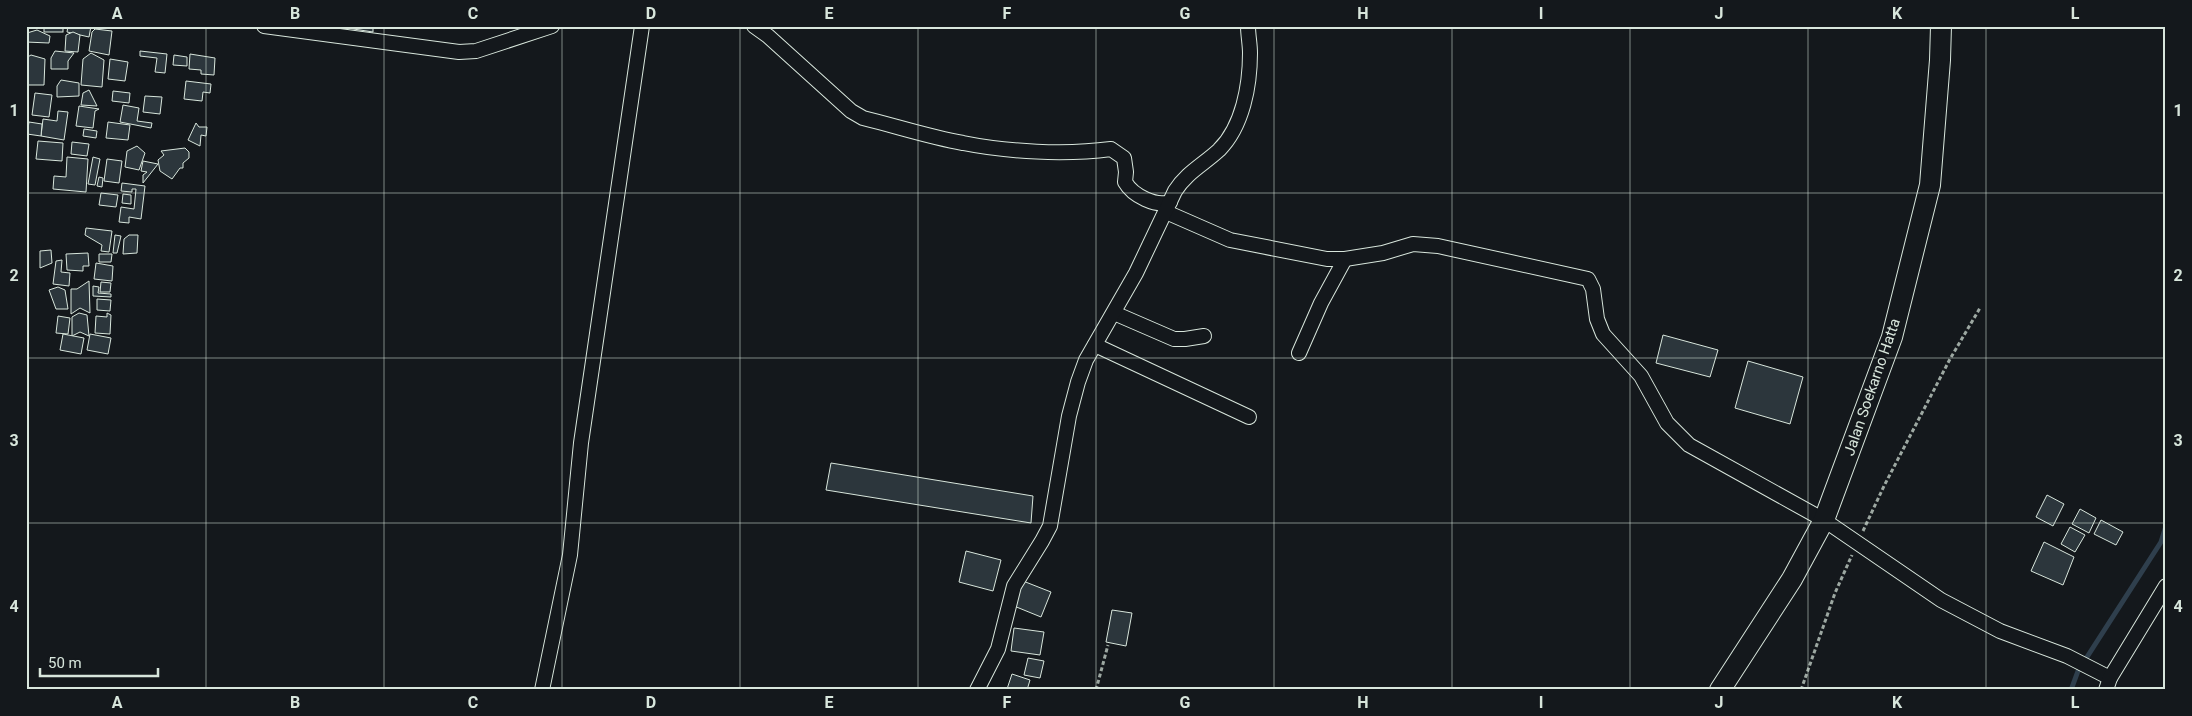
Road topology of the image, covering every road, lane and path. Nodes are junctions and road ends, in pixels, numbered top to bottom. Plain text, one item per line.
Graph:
1 (264, 26) edge
2 (552, 26) edge
3 (642, 26) edge
4 (754, 26) edge
5 (1248, 26) edge
6 (1941, 26) edge
7 (1168, 207) junction
8 (1345, 259) junction
9 (1980, 308) dead end
10 (1114, 314) junction
11 (1204, 336) dead end
12 (1095, 345) junction
13 (1299, 353) dead end
14 (1249, 417) dead end
15 (1824, 520) junction
16 (1858, 543) junction
17 (2166, 586) edge
18 (1108, 646) dead end
19 (2105, 680) edge
20 (542, 690) edge
21 (977, 690) edge
22 (1096, 690) edge
23 (1720, 690) edge
24 (1801, 690) edge

1 - 2 street
3 - 20 street
4 - 7 street
5 - 7 street
6 - 15 street, Jalan Soekarno Hatta
7 - 8 street
7 - 10 street
8 - 13 street
8 - 15 street
9 - 16 path
10 - 11 street
10 - 12 street
12 - 14 street
12 - 21 street
15 - 16 street
15 - 23 street, Jalan Soekarno Hatta
16 - 19 street
16 - 24 path
17 - 19 street
18 - 22 path

